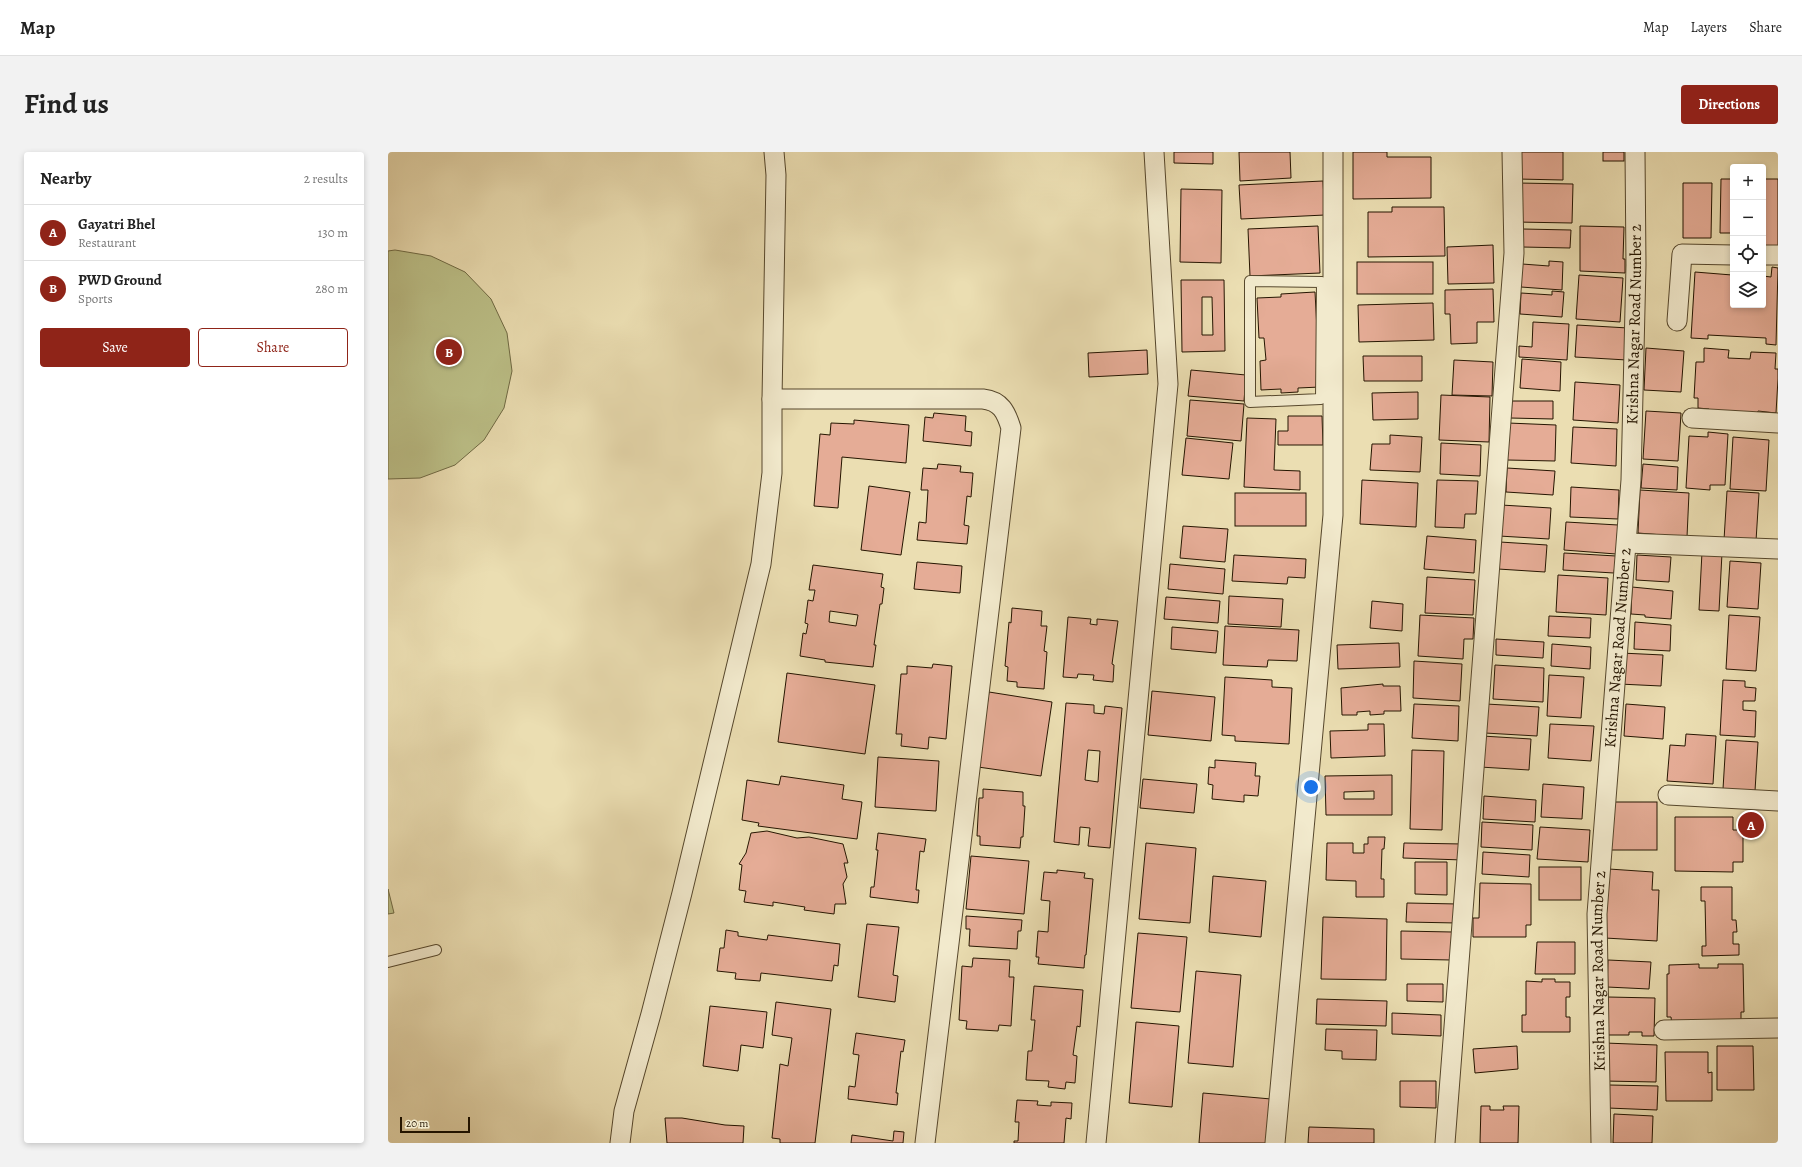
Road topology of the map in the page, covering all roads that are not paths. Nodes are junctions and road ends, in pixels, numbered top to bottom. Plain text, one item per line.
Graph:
1 (774, 152) edge
2 (1154, 152) edge
3 (1333, 152) edge
4 (1512, 152) edge
5 (1635, 152) edge
6 (1730, 255) edge
7 (1766, 255) edge
8 (1778, 255) edge
9 (1677, 321) dead end
10 (1327, 338) junction
11 (772, 399) junction
12 (1692, 418) dead end
13 (1778, 423) edge
14 (1627, 543) junction
15 (1778, 549) edge
16 (1668, 795) dead end
17 (1778, 801) edge
18 (436, 950) dead end
19 (388, 962) edge
20 (1778, 1028) edge
21 (1664, 1030) dead end
22 (620, 1143) edge
23 (925, 1143) edge
24 (1096, 1143) edge
25 (1274, 1143) edge
26 (1445, 1143) edge
27 (1601, 1143) edge

1 - 11 street
2 - 24 street
3 - 10 street
4 - 26 street
5 - 14 street, Krishna Nagar Road Number 2
6 - 9 street
7 - 8 street
10 - 10 lane
10 - 25 street
11 - 22 street
11 - 23 street
12 - 13 street
14 - 15 street
14 - 27 street, Krishna Nagar Road Number 2
16 - 17 street
18 - 19 lane
20 - 21 street

